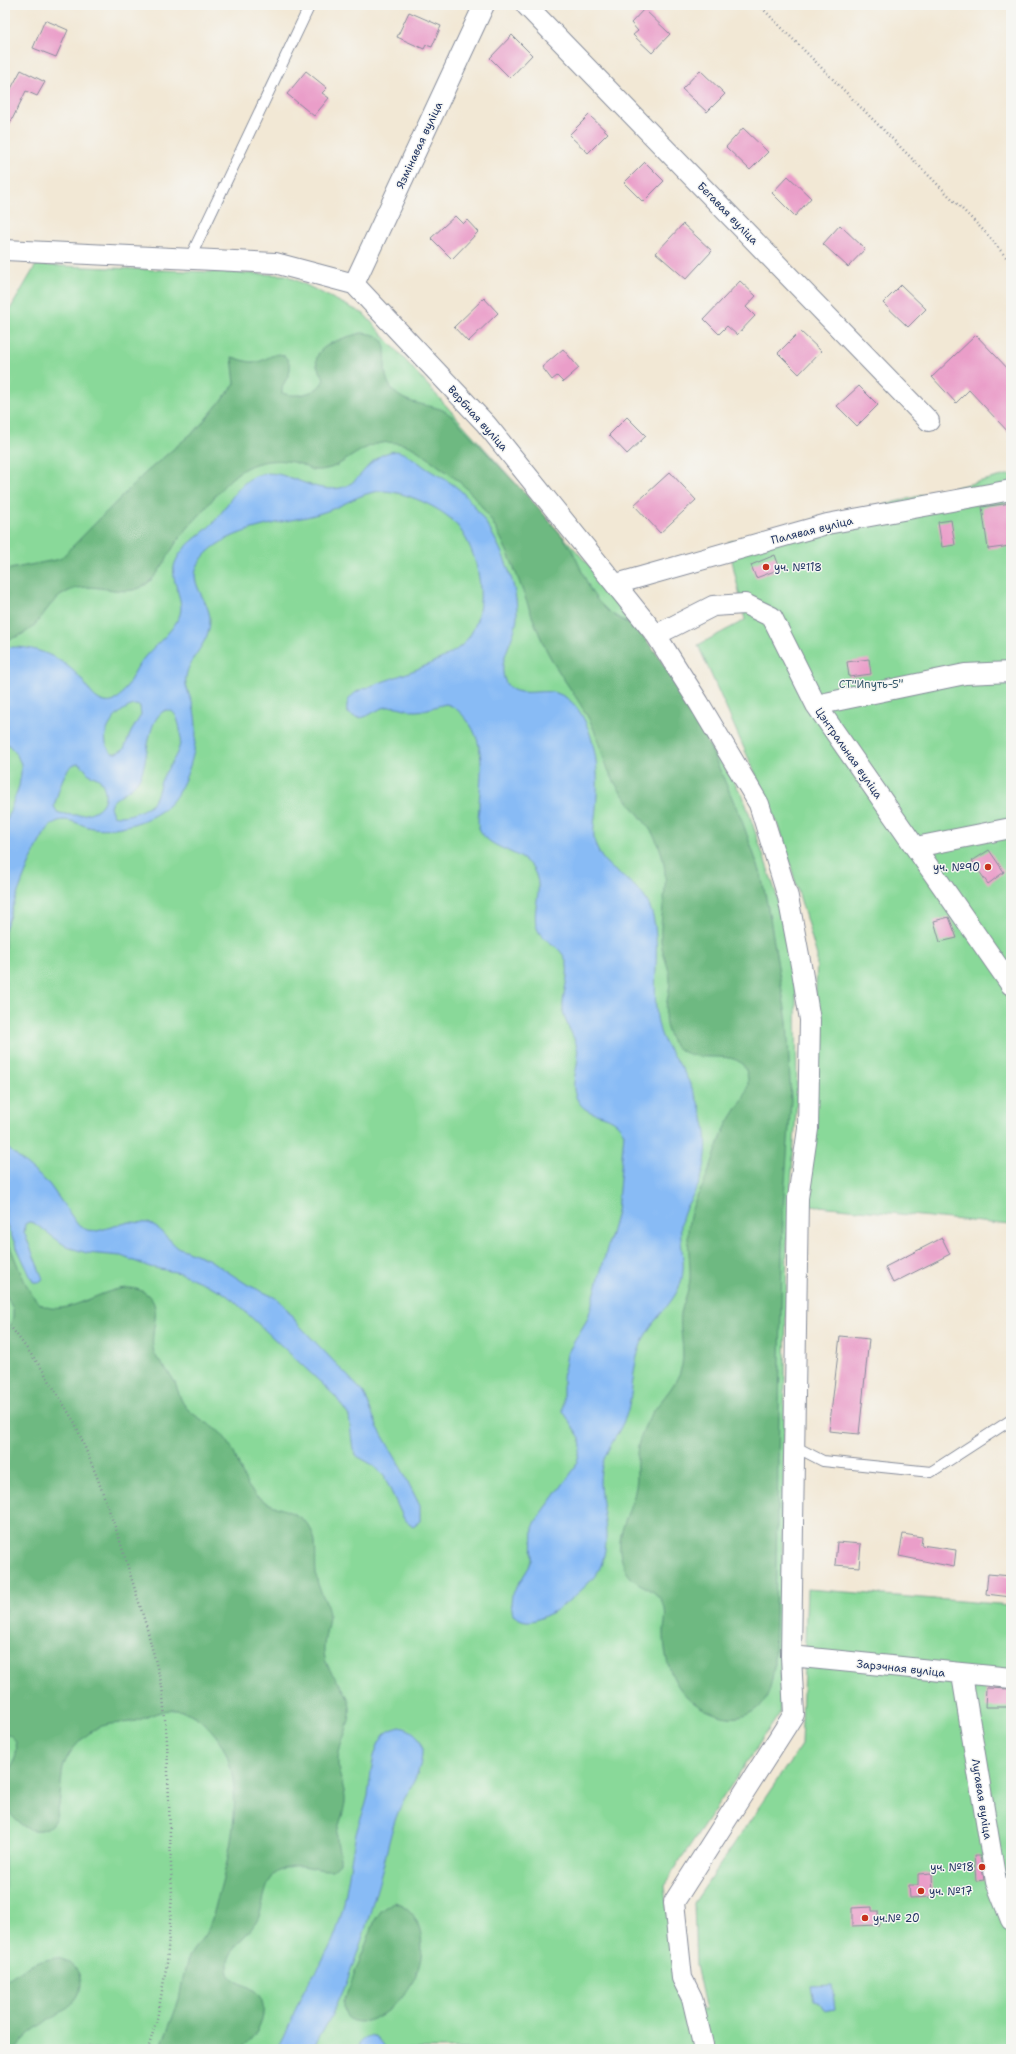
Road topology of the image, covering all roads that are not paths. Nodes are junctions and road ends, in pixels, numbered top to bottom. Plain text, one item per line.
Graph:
1 (310, 5) edge
2 (484, 5) edge
3 (526, 5) edge
4 (5, 250) edge
5 (189, 260) junction
6 (354, 284) junction
7 (929, 421) dead end
8 (1011, 490) edge
9 (616, 584) junction
10 (656, 635) junction
11 (1011, 672) edge
12 (816, 705) junction
13 (1011, 828) edge
14 (916, 848) junction
15 (1011, 985) edge
16 (1011, 1420) edge
17 (794, 1446) junction
18 (791, 1656) junction
19 (962, 1674) junction
20 (1011, 1678) edge
21 (1011, 1920) edge
22 (704, 2049) edge

1 - 5 lane
2 - 6 street, Язмінавая вуліца
3 - 7 street, Бегавая вуліца
4 - 5 street
5 - 6 street
6 - 9 street, Вербная вуліца
8 - 9 street, Палявая вуліца
9 - 10 street, Вербная вуліца
10 - 12 street, Цэнтральная вуліца
10 - 17 street, Вербная вуліца
11 - 12 street
12 - 14 street, Цэнтральная вуліца
13 - 14 street
14 - 15 street, Цэнтральная вуліца
16 - 17 lane
17 - 18 street, Вербная вуліца
18 - 19 street, Зарэчная вуліца
18 - 22 street, Вербная вуліца
19 - 20 street, Зарэчная вуліца
19 - 21 street, Лугавая вуліца

